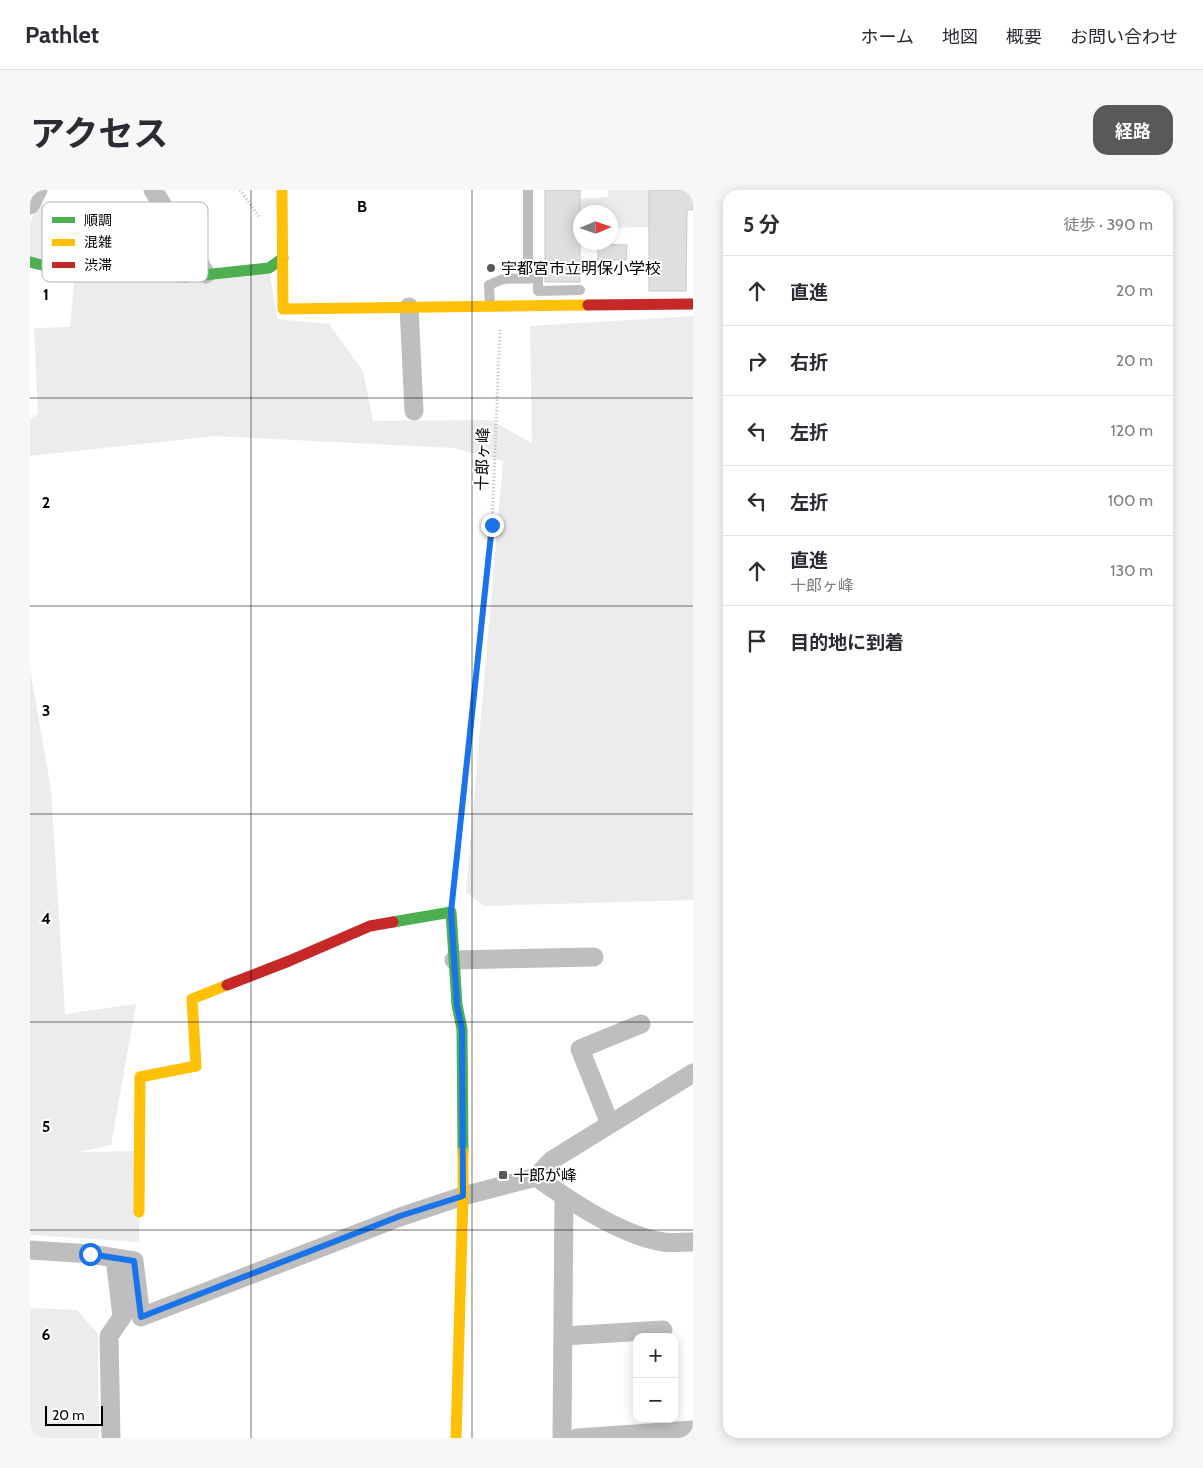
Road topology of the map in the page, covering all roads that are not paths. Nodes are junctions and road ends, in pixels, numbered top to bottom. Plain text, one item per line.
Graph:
1 (38, 190) edge
2 (153, 190) edge
3 (282, 190) edge
4 (528, 190) edge
5 (161, 202) edge
6 (30, 205) edge
7 (283, 258) junction
8 (208, 274) edge
9 (528, 278) junction
10 (580, 290) dead end
11 (693, 304) edge
12 (495, 306) junction
13 (409, 307) junction
14 (414, 411) dead end
15 (594, 957) dead end
16 (454, 960) junction
17 (641, 1024) dead end
18 (693, 1073) edge
19 (610, 1124) junction
20 (536, 1177) junction
21 (463, 1196) junction
22 (564, 1197) junction
23 (139, 1212) dead end
24 (693, 1242) edge
25 (30, 1250) edge
26 (115, 1258) junction
27 (122, 1317) junction
28 (141, 1317) junction
29 (662, 1330) dead end
30 (563, 1336) junction
31 (693, 1430) edge
32 (111, 1438) edge
33 (456, 1438) edge
34 (562, 1438) edge
35 (577, 1438) edge

1 - 6 street
2 - 5 street
3 - 7 street
4 - 9 lane
7 - 8 street
7 - 13 street
9 - 10 lane
9 - 12 lane
11 - 12 street
12 - 13 street
13 - 14 street
15 - 16 street
16 - 21 street
16 - 23 street
17 - 19 street
18 - 19 street
19 - 20 street
20 - 21 street
20 - 22 street
21 - 28 street
21 - 33 street
22 - 24 street
22 - 30 street
25 - 26 street
26 - 27 street
26 - 28 street
27 - 28 street
27 - 32 street
29 - 30 street
30 - 34 street
31 - 35 street

